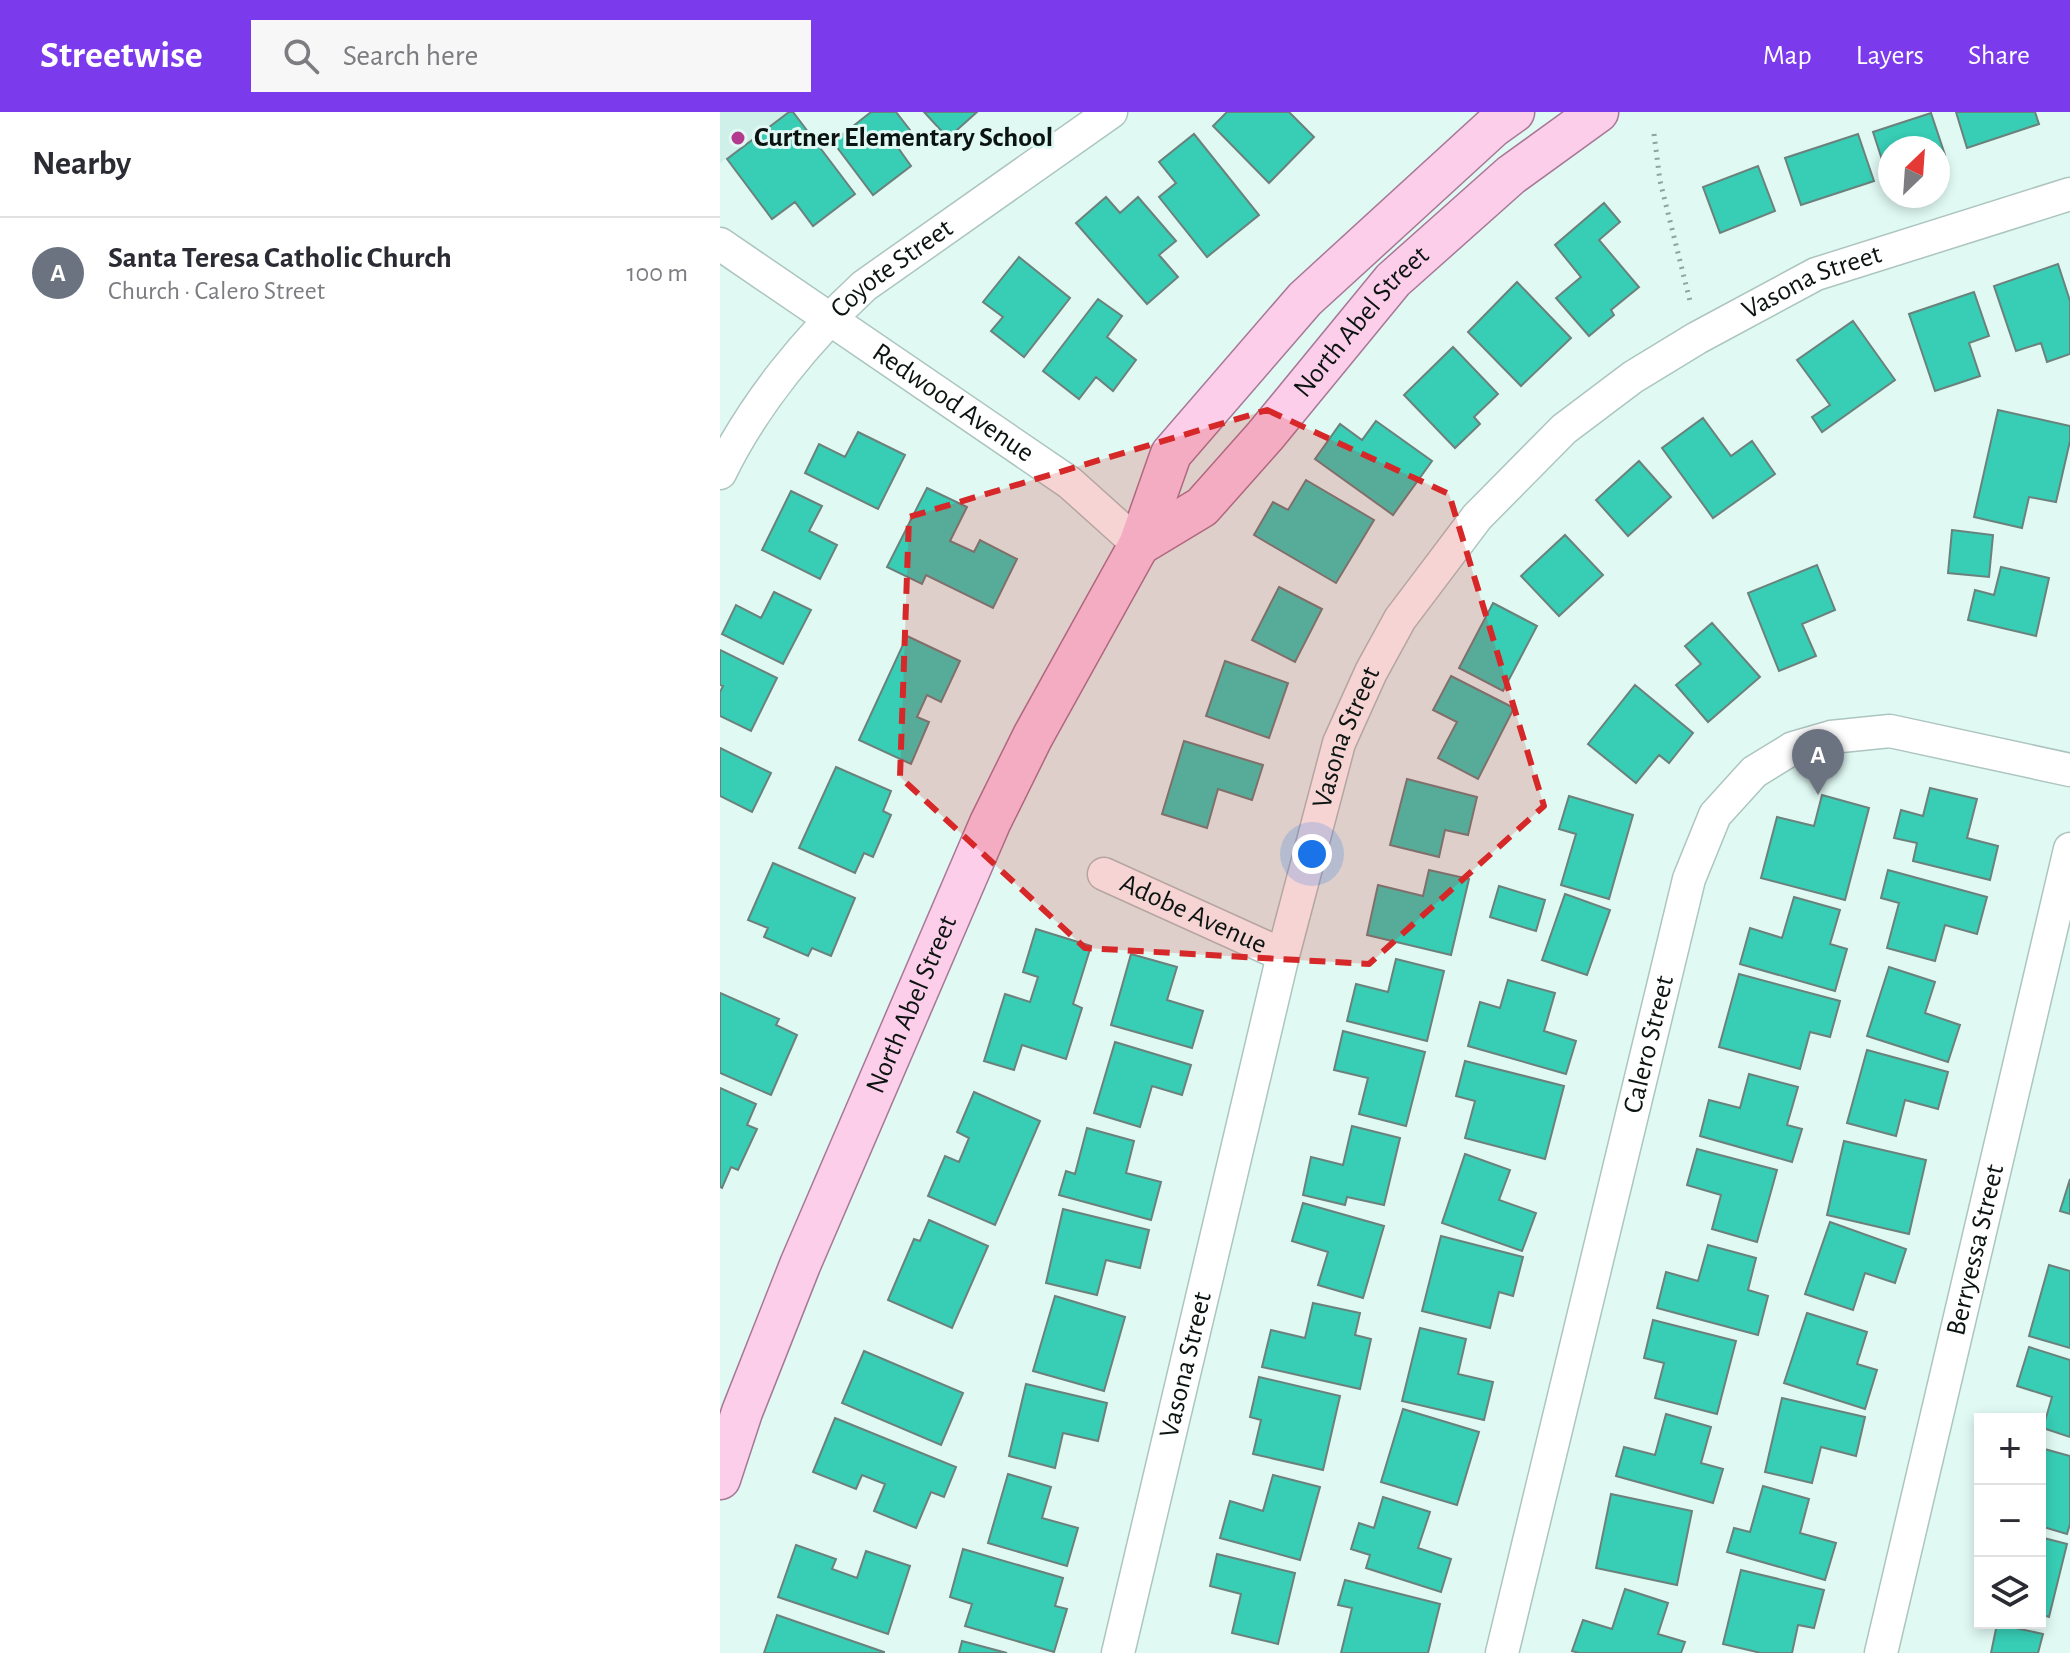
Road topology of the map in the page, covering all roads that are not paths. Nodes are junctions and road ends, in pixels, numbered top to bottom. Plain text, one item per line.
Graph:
1 (1111, 112) edge
2 (1514, 112) edge
3 (1598, 112) edge
4 (2070, 194) edge
5 (720, 244) edge
6 (830, 318) junction
7 (720, 473) edge
8 (1139, 545) junction
9 (2070, 770) edge
10 (2070, 849) edge
11 (1104, 874) dead end
12 (1283, 955) junction
13 (720, 1479) edge
14 (1118, 1653) edge
15 (1502, 1653) edge
16 (1881, 1653) edge

1 - 6 street, Coyote Street
2 - 8 main road, North Abel Street
3 - 8 main road, North Abel Street
4 - 12 street, Vasona Street
5 - 6 street, Redwood Avenue
6 - 7 street, Coyote Street
6 - 8 street, Redwood Avenue
8 - 13 main road, North Abel Street
9 - 15 street, Calero Street
10 - 16 street, Berryessa Street
11 - 12 street, Adobe Avenue
12 - 14 street, Vasona Street

